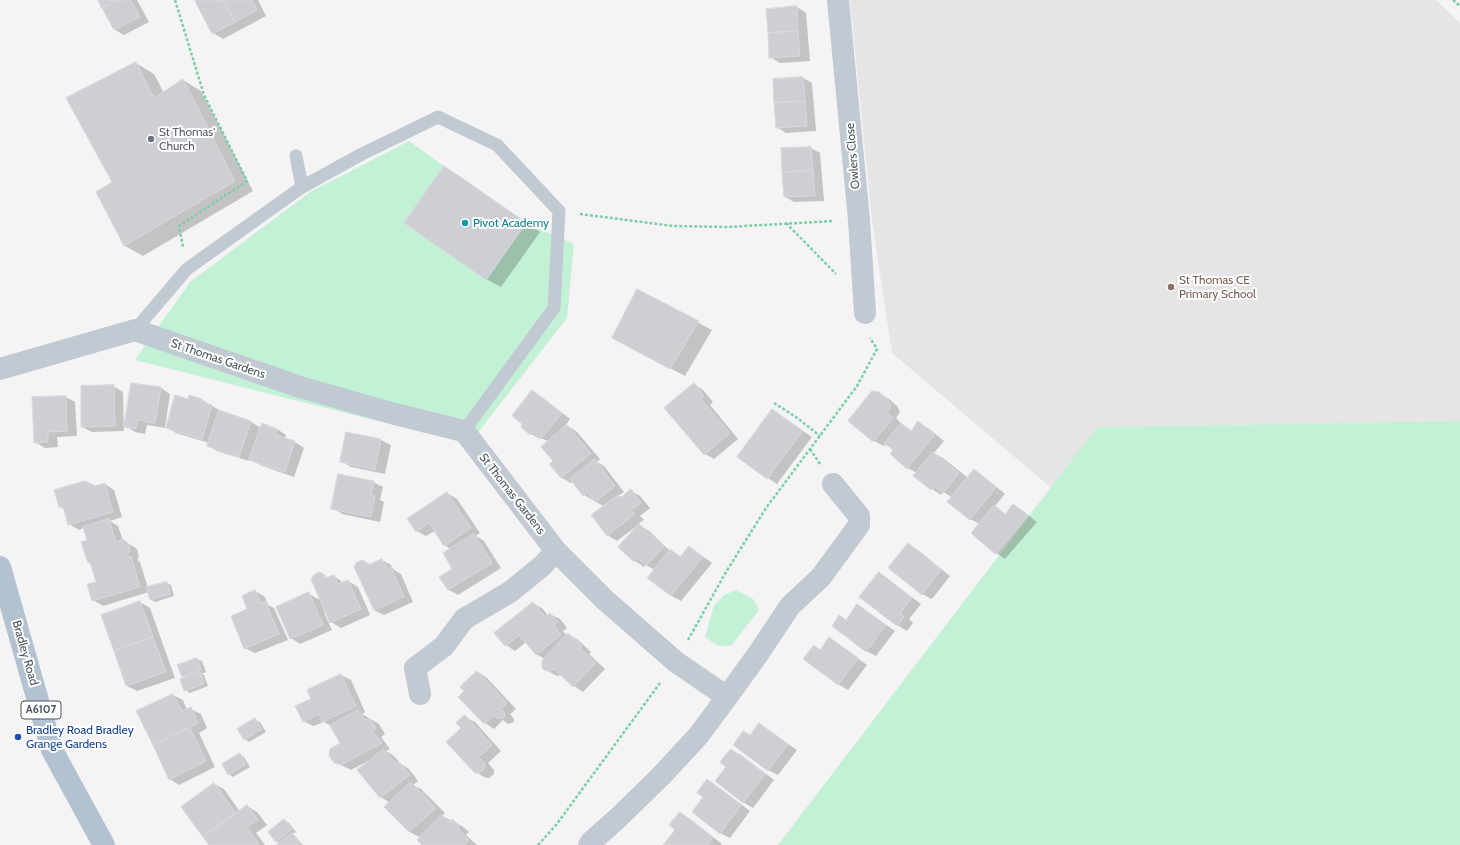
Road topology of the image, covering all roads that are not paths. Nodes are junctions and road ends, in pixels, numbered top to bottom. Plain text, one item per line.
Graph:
1 (838, 0) edge
2 (296, 156) dead end
3 (302, 187) junction
4 (865, 313) dead end
5 (135, 330) junction
6 (0, 369) edge
7 (464, 432) junction
8 (833, 484) dead end
9 (556, 551) junction
10 (0, 567) edge
11 (420, 694) dead end
12 (727, 697) junction
13 (104, 845) edge
14 (589, 845) edge

1 - 4 street, Owlers Close
2 - 3 lane
3 - 5 lane
3 - 7 lane
5 - 6 street
5 - 7 street, St Thomas Gardens
7 - 9 street, St Thomas Gardens
8 - 12 street
9 - 11 street
9 - 12 street, St Thomas Gardens
10 - 13 main road, Bradley Road / A6107
12 - 14 street

